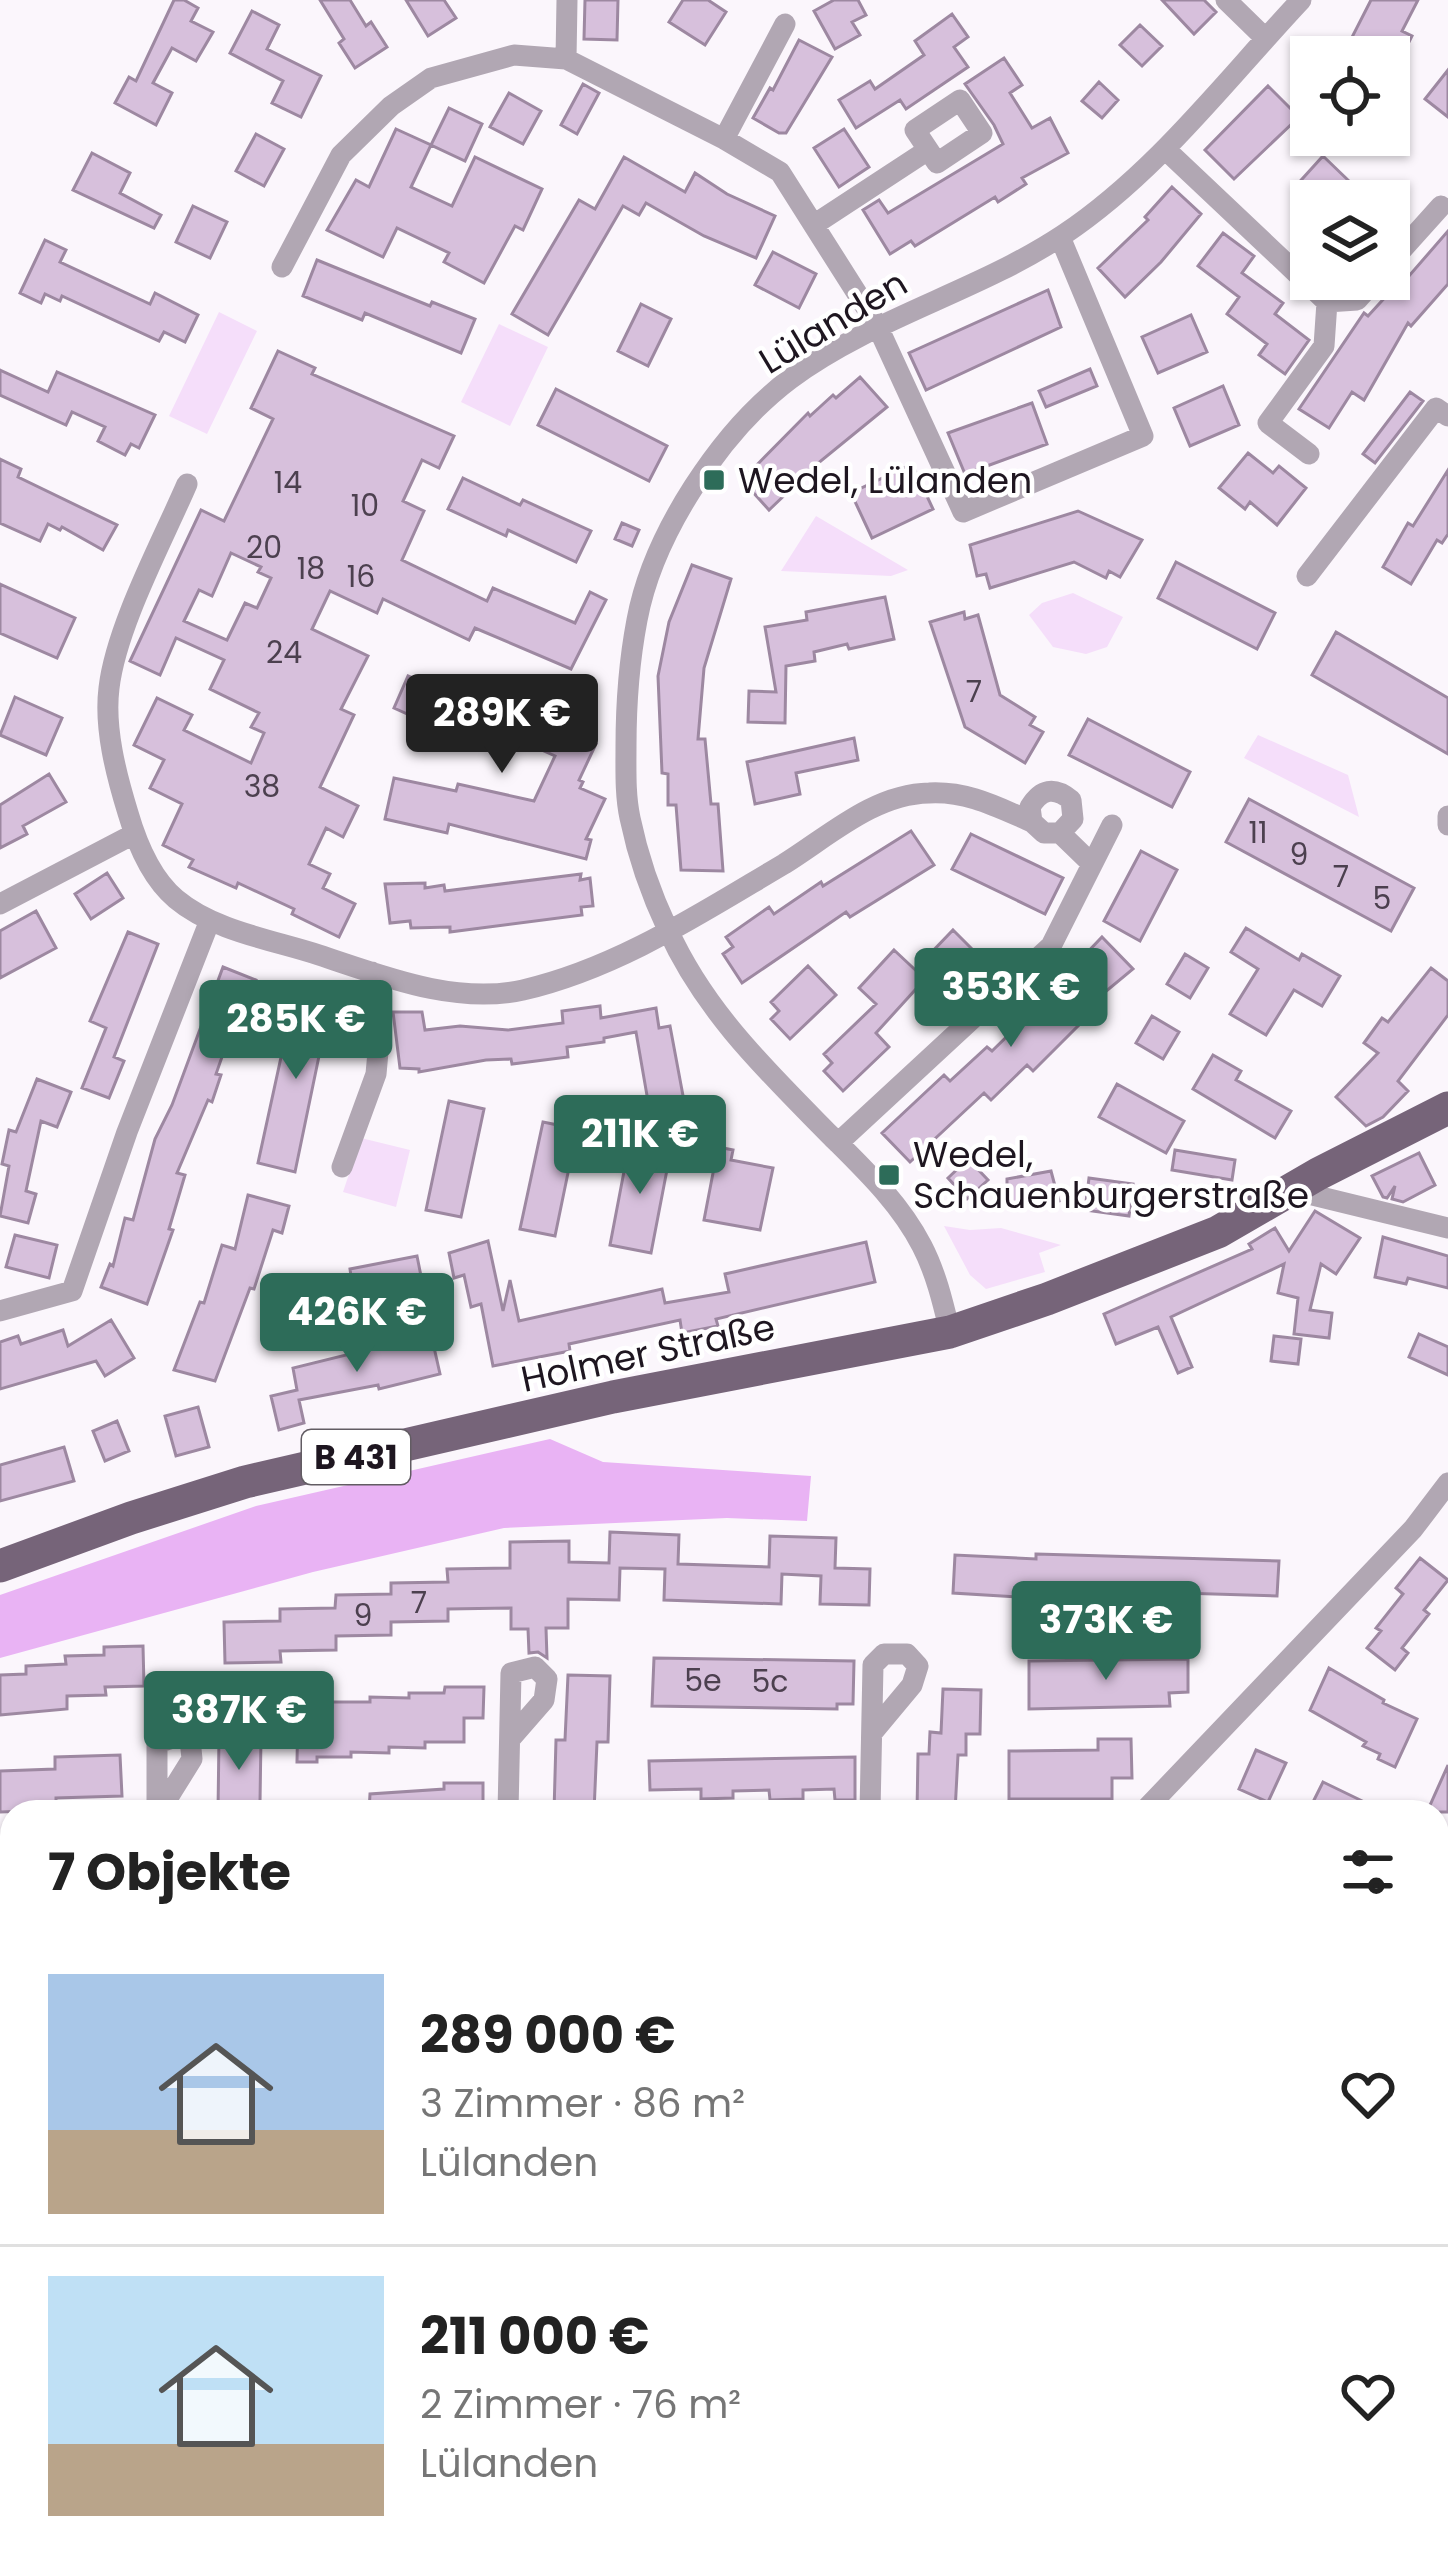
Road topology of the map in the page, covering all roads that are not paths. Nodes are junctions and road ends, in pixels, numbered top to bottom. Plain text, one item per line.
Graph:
1 (567, 0) edge
2 (1226, 0) edge
3 (1301, 0) edge
4 (785, 24) dead end
5 (1265, 38) junction
6 (566, 59) junction
7 (724, 139) junction
8 (1166, 149) junction
9 (928, 150) dead end
10 (1441, 206) dead end
11 (815, 224) junction
12 (1060, 237) junction
13 (1410, 241) edge
14 (282, 268) dead end
15 (1358, 300) edge
16 (1327, 302) junction
17 (877, 326) junction
18 (1448, 416) edge
19 (1309, 454) dead end
20 (187, 484) dead end
21 (1307, 576) dead end
22 (1032, 822) junction
23 (1112, 825) dead end
24 (1060, 832) junction
25 (134, 834) junction
26 (1092, 865) junction
27 (0, 904) edge
28 (210, 920) junction
29 (669, 932) junction
30 (372, 972) junction
31 (1448, 1108) edge
32 (838, 1143) junction
33 (342, 1167) dead end
34 (1292, 1190) junction
35 (1448, 1228) edge
36 (0, 1310) edge
37 (950, 1332) junction
38 (1448, 1483) edge
39 (0, 1567) edge
40 (872, 1733) dead end
41 (510, 1739) dead end
42 (508, 1800) edge
43 (870, 1800) edge
44 (1155, 1800) edge

1 - 6 street
2 - 5 street
3 - 5 street, Lülanden
4 - 7 street
5 - 8 street, Lülanden
6 - 7 street
6 - 14 street
7 - 11 street
8 - 12 street, Lülanden
8 - 16 street
9 - 11 street
10 - 13 street
11 - 17 street
12 - 17 street, Lülanden
12 - 17 street
15 - 16 street
16 - 19 street
17 - 29 street, Lülanden
18 - 21 street
20 - 25 street
22 - 24 street
22 - 24 street
22 - 29 street
23 - 26 street
24 - 26 street
25 - 27 street
25 - 28 street
26 - 32 street
28 - 30 street
28 - 36 street
29 - 30 street
29 - 32 street, Lülanden
30 - 33 street
31 - 34 main road, B 431
32 - 37 street, Lülanden
34 - 35 street
34 - 37 main road, Holmer Straße / B 431
37 - 39 main road, Holmer Straße / B 431
38 - 44 street
40 - 43 street
41 - 42 street

